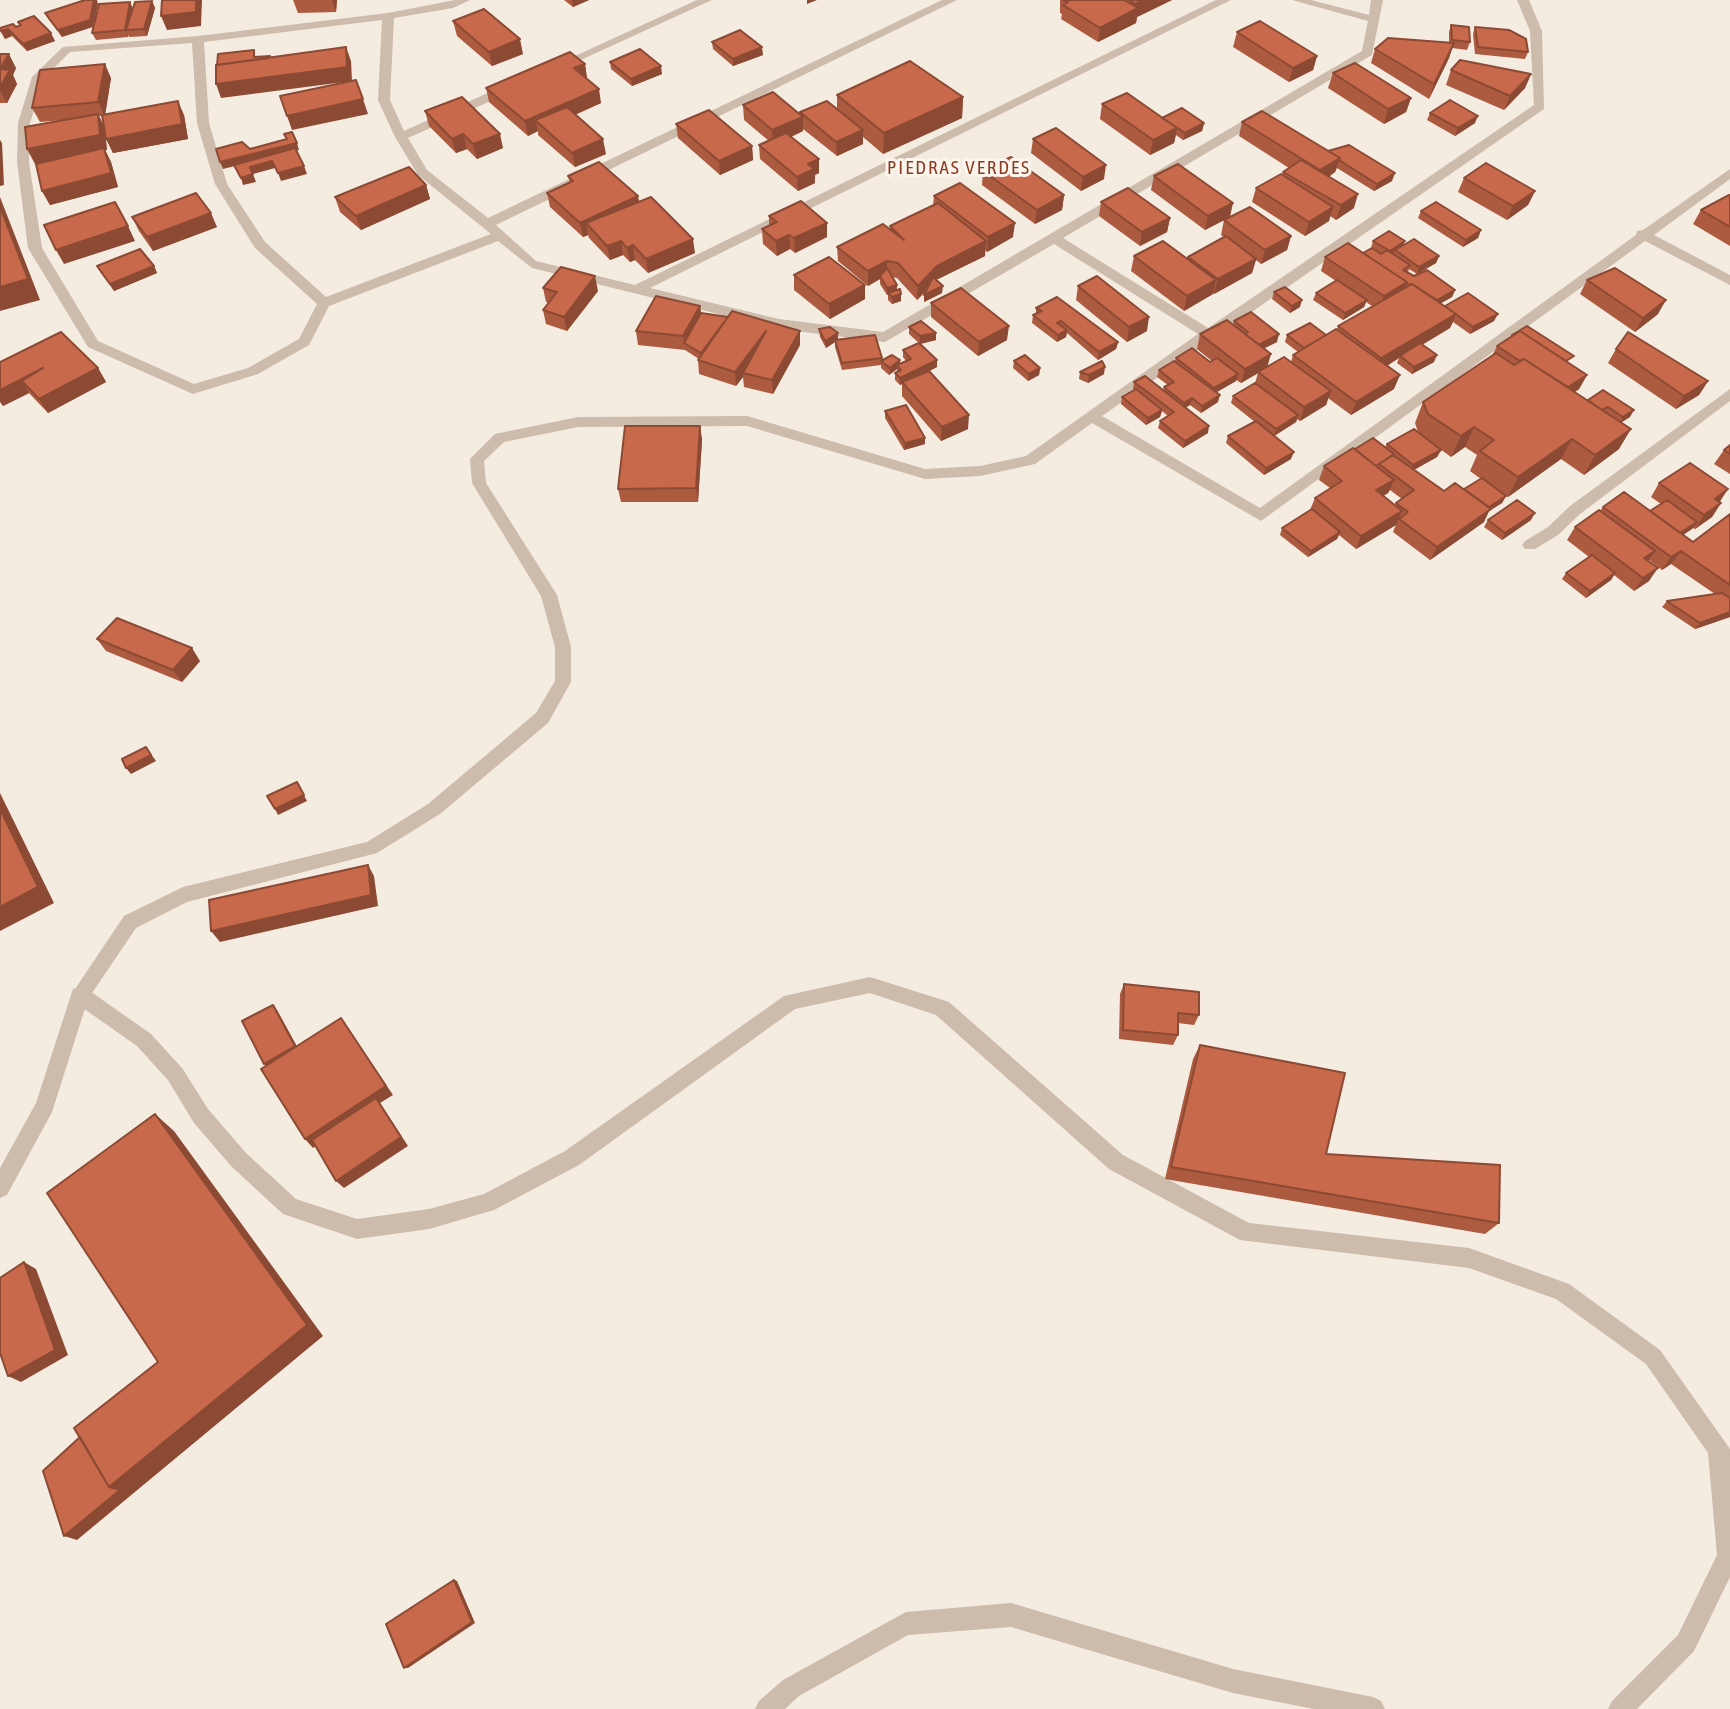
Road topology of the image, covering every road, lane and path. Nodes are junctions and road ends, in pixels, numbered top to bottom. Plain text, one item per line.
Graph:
1 (464, 0) edge
2 (706, 0) edge
3 (951, 0) edge
4 (1225, 0) edge
5 (1298, 0) edge
6 (1377, 0) edge
7 (1523, 0) edge
8 (388, 16) junction
9 (1372, 19) junction
10 (198, 39) junction
11 (541, 74) edge
12 (515, 86) edge
13 (401, 137) junction
14 (1730, 173) edge
15 (485, 225) junction
16 (1642, 234) junction
17 (502, 235) junction
18 (1054, 238) junction
19 (1730, 281) edge
20 (635, 290) junction
21 (324, 303) junction
22 (1208, 334) junction
23 (1730, 394) edge
24 (1090, 416) junction
25 (1530, 545) dead end
26 (80, 995) junction
27 (0, 1188) edge
28 (767, 1709) edge
29 (1373, 1709) edge
30 (1619, 1709) edge

1 - 8 street
2 - 11 street
3 - 15 street
4 - 20 street
5 - 9 street
6 - 9 street
7 - 22 street
8 - 10 street
8 - 13 street
9 - 18 street
10 - 21 street
10 - 21 street
12 - 13 street
13 - 15 street
14 - 16 street
15 - 17 street
16 - 19 street
16 - 24 street
17 - 20 street
17 - 21 street
18 - 20 street
18 - 22 street
22 - 24 street
23 - 25 street
24 - 26 street
26 - 27 street
26 - 30 street
28 - 29 street

